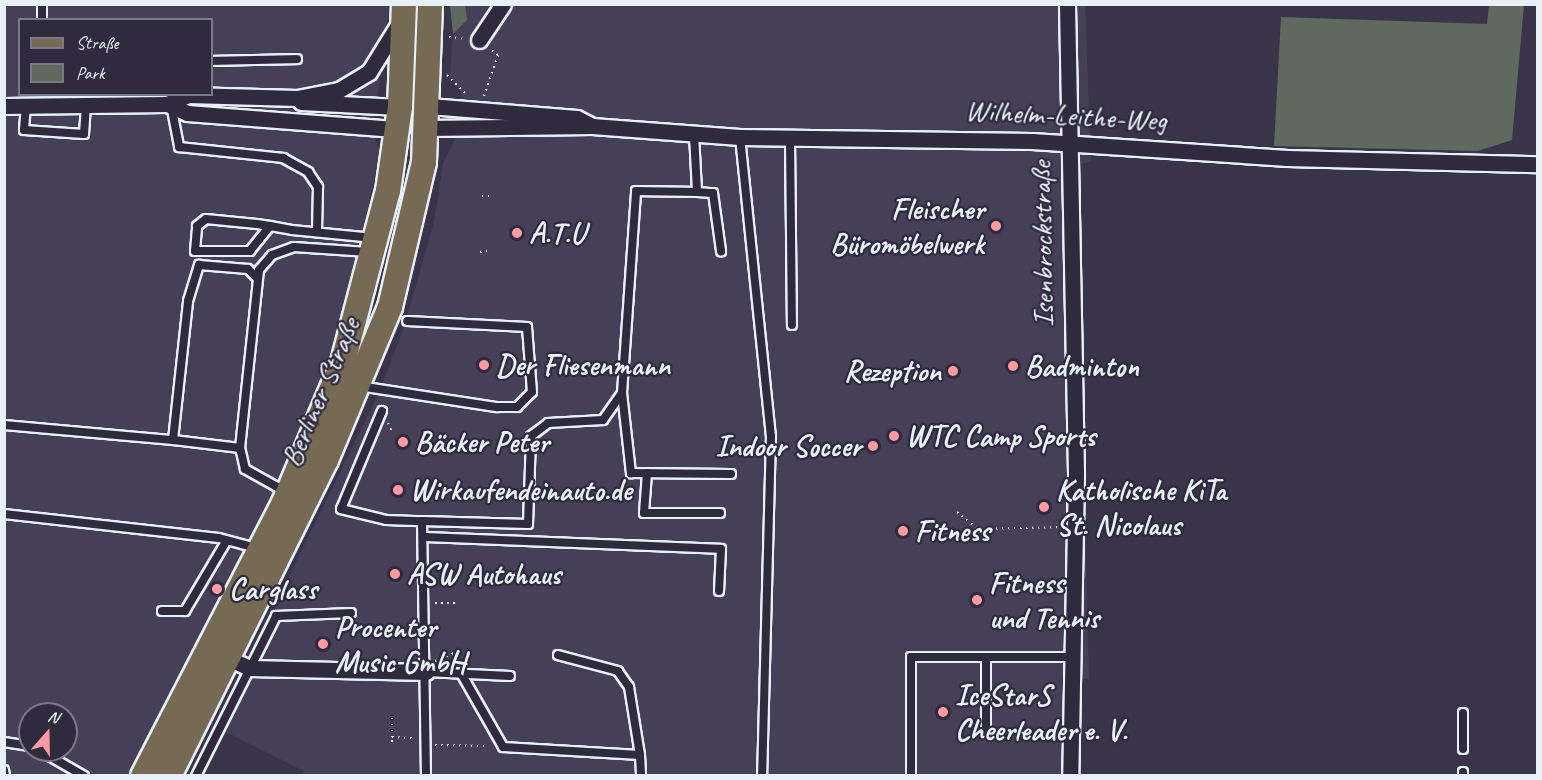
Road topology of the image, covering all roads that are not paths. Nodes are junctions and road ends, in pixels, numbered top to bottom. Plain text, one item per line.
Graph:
1 (430, 4) edge
2 (503, 4) edge
3 (1067, 4) edge
4 (404, 9) edge
5 (479, 40) road end
6 (297, 59) dead end
7 (213, 61) edge
8 (186, 96) edge
9 (213, 96) edge
10 (297, 98) junction
11 (42, 100) edge
12 (167, 104) junction
13 (86, 105) junction
14 (4, 106) edge
15 (26, 106) junction
16 (427, 117) junction
17 (398, 118) junction
18 (592, 126) junction
19 (694, 134) junction
20 (740, 137) junction
21 (790, 139) junction
22 (1067, 143) junction
23 (1538, 164) edge
24 (697, 192) junction
25 (270, 226) junction
26 (317, 232) junction
27 (377, 246) junction
28 (721, 251) dead end
29 (257, 278) junction
30 (407, 321) dead end
31 (792, 325) dead end
32 (359, 386) junction
33 (622, 393) junction
34 (382, 411) dead end
35 (4, 425) edge
36 (173, 440) junction
37 (240, 448) junction
38 (647, 473) junction
39 (731, 474) dead end
40 (284, 505) junction
41 (720, 513) dead end
42 (4, 514) edge
43 (421, 518) junction
44 (423, 537) junction
45 (227, 540) junction
46 (260, 549) junction
47 (719, 591) dead end
48 (162, 611) dead end
49 (351, 613) dead end
50 (558, 655) dead end
51 (986, 657) junction
52 (1072, 657) junction
53 (239, 663) junction
54 (426, 668) junction
55 (462, 675) junction
56 (510, 676) dead end
57 (1463, 713) dead end
58 (986, 733) dead end
59 (1463, 749) dead end
60 (640, 755) junction
61 (60, 762) edge
62 (4, 770) edge
63 (5, 776) edge
64 (84, 776) edge
65 (143, 776) edge
66 (169, 776) edge
67 (196, 776) edge
68 (426, 776) edge
69 (641, 776) edge
70 (762, 776) edge
71 (911, 776) edge
72 (1070, 776) edge

1 - 16 main road, Berliner Straße
2 - 5 street
3 - 22 street, Isenbrockstraße
4 - 10 street
4 - 17 main road, Berliner Straße
6 - 7 lane
8 - 12 street
9 - 10 street
10 - 17 street
11 - 13 street
11 - 15 street
12 - 13 street
12 - 17 street
12 - 26 lane
13 - 15 lane
14 - 15 street
16 - 17 main road, Wilhelm-Leithe-Weg
16 - 18 street, Wilhelm-Leithe-Weg
16 - 18 street, Wilhelm-Leithe-Weg
16 - 32 main road, Berliner Straße
17 - 27 main road, Berliner Straße
18 - 19 street, Wilhelm-Leithe-Weg
19 - 20 street, Wilhelm-Leithe-Weg
19 - 24 lane
20 - 21 street, Wilhelm-Leithe-Weg
20 - 70 lane
21 - 22 street, Wilhelm-Leithe-Weg
21 - 31 lane
22 - 23 street, Wilhelm-Leithe-Weg
22 - 52 street, Isenbrockstraße
24 - 28 lane
24 - 33 lane
25 - 25 lane
25 - 26 lane
26 - 27 lane
27 - 29 lane
27 - 40 main road, Berliner Straße
29 - 36 lane
29 - 37 lane
30 - 32 lane
32 - 53 main road, Berliner Straße
33 - 38 lane
33 - 43 lane
34 - 43 lane
35 - 36 lane
36 - 37 lane
37 - 40 lane
38 - 39 lane
38 - 41 lane
40 - 46 main road, Berliner Straße
42 - 45 lane
43 - 44 lane
44 - 47 lane
44 - 54 lane
45 - 46 lane
45 - 48 lane
46 - 65 main road, Berliner Straße
49 - 53 lane
50 - 60 lane
51 - 52 lane
51 - 58 lane
51 - 71 lane
52 - 72 street, Isenbrockstraße
53 - 54 street
53 - 66 main road, Berliner Straße
53 - 67 lane, Berliner Straße
54 - 55 lane
54 - 68 lane
55 - 56 lane
55 - 60 lane
57 - 59 lane
60 - 69 lane
61 - 64 lane
62 - 63 lane

